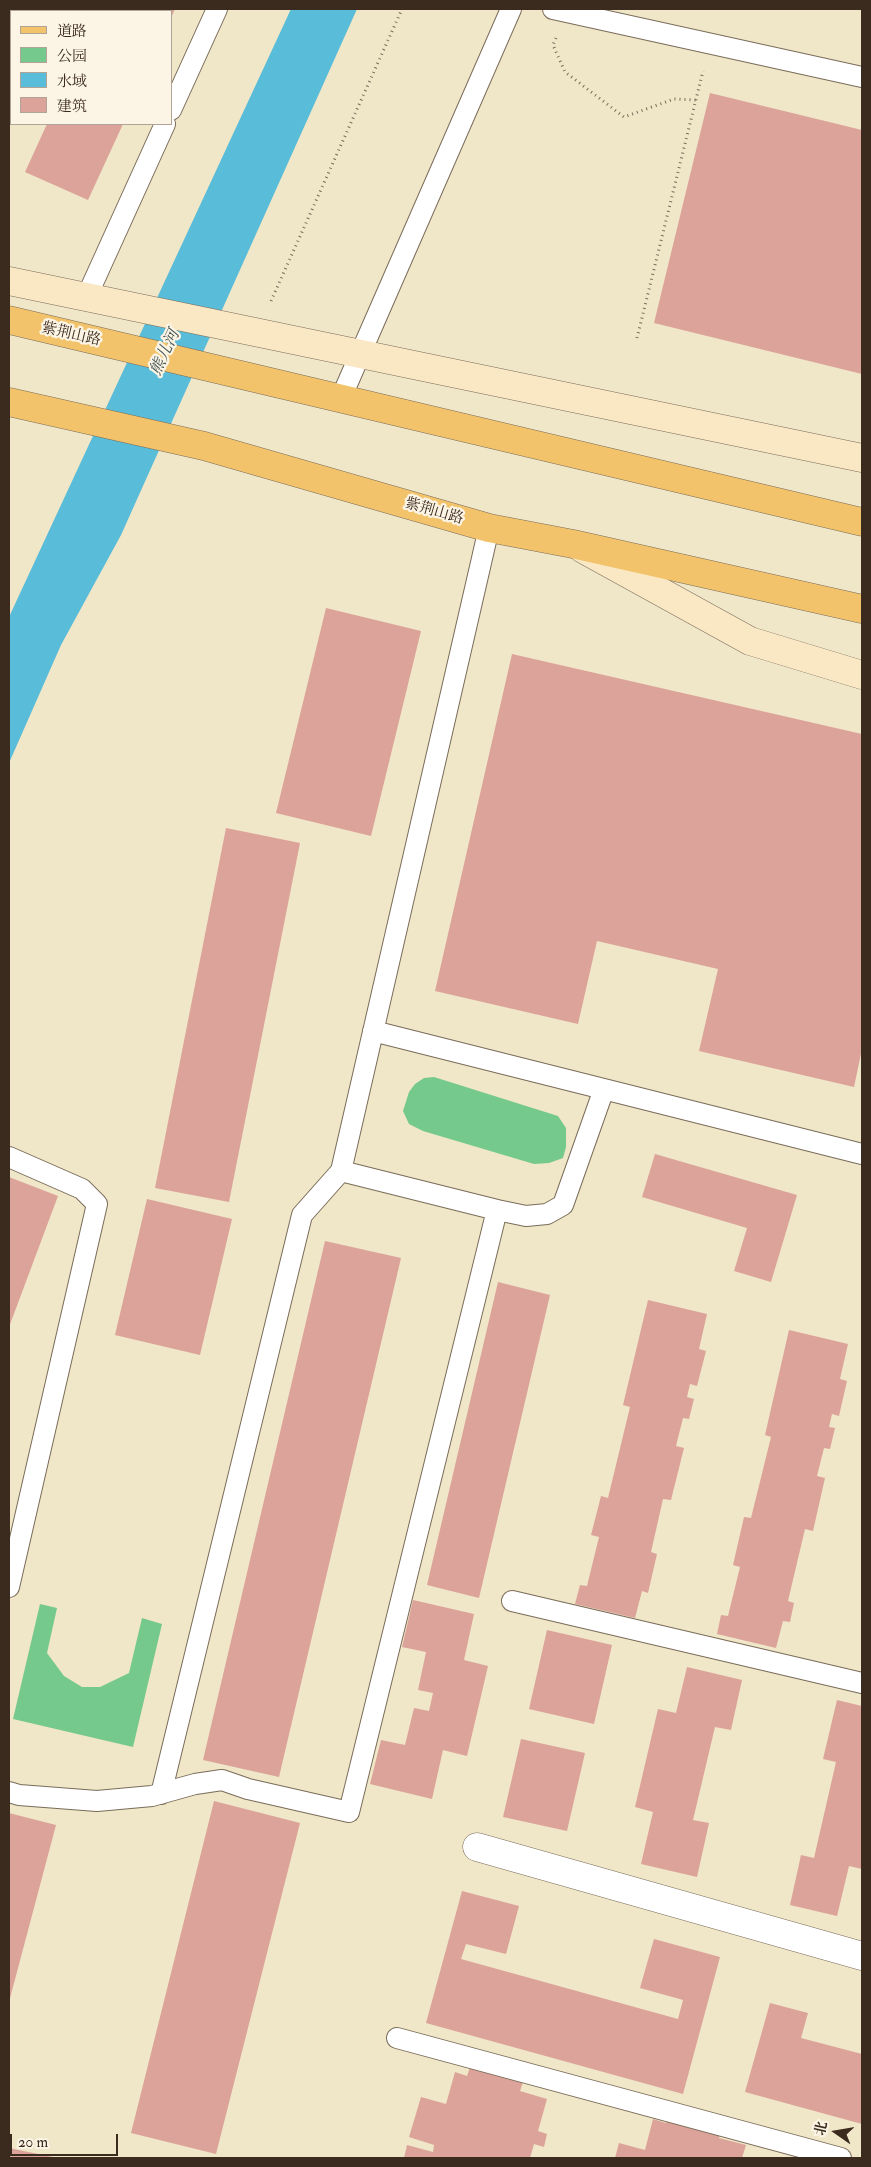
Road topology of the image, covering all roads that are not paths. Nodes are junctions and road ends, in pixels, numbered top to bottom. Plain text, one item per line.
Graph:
1 (217, 9) edge
2 (511, 9) edge
3 (560, 10) edge
4 (862, 77) edge
5 (172, 108) edge
6 (165, 125) edge
7 (9, 281) edge
8 (87, 296) junction
9 (9, 320) edge
10 (360, 353) junction
11 (341, 398) junction
12 (9, 402) edge
13 (862, 458) edge
14 (862, 522) edge
15 (489, 528) junction
16 (572, 544) junction
17 (862, 610) edge
18 (862, 676) edge
19 (373, 1031) junction
20 (604, 1089) junction
21 (862, 1154) edge
22 (9, 1157) edge
23 (341, 1171) junction
24 (497, 1210) junction
25 (9, 1587) edge
26 (512, 1601) dead end
27 (862, 1683) edge
28 (9, 1792) edge
29 (161, 1794) junction
30 (477, 1847) dead end
31 (862, 1956) edge
32 (397, 2038) dead end
33 (841, 2158) edge

1 - 5 lane
2 - 10 lane
3 - 4 lane
6 - 8 lane
7 - 8 street
8 - 10 street
9 - 11 main road, 紫荆山路
10 - 11 lane
10 - 13 street
11 - 14 main road, 紫荆山路
12 - 15 main road, 紫荆山路
15 - 16 main road, 紫荆山路
15 - 19 lane
16 - 17 main road, 紫荆山路
16 - 18 street
19 - 20 lane
19 - 23 lane
20 - 21 lane
20 - 24 lane
22 - 25 lane
23 - 24 lane
23 - 29 lane
24 - 29 lane
26 - 27 lane
28 - 29 lane
30 - 31 street
32 - 33 lane

